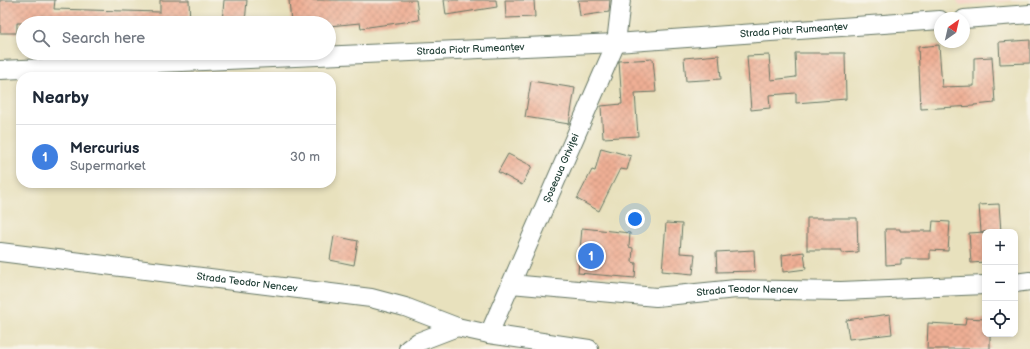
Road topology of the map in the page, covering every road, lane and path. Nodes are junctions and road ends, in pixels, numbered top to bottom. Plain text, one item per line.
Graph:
1 (621, 0) edge
2 (1030, 14) edge
3 (970, 18) edge
4 (934, 20) edge
5 (616, 43) junction
6 (336, 55) edge
7 (228, 60) edge
8 (0, 70) edge
9 (0, 252) edge
10 (1030, 281) edge
11 (1018, 283) edge
12 (511, 284) junction
13 (982, 285) edge
14 (457, 327) junction
15 (489, 334) junction
16 (408, 349) edge
17 (590, 349) edge

1 - 5 street, Șoseaua Griviţei
2 - 3 street
4 - 5 street, Strada Piotr Rumeanțev
5 - 6 street, Strada Piotr Rumeanțev
5 - 12 street, Șoseaua Griviţei
7 - 8 street, Strada Piotr Rumeanțev
9 - 14 street, Strada Teodor Nencev
10 - 11 street
12 - 13 street, Strada Teodor Nencev
12 - 15 street, Șoseaua Griviţei
14 - 15 street, Strada Teodor Nencev
14 - 16 street
15 - 17 street, Strada Teodor Nencev

